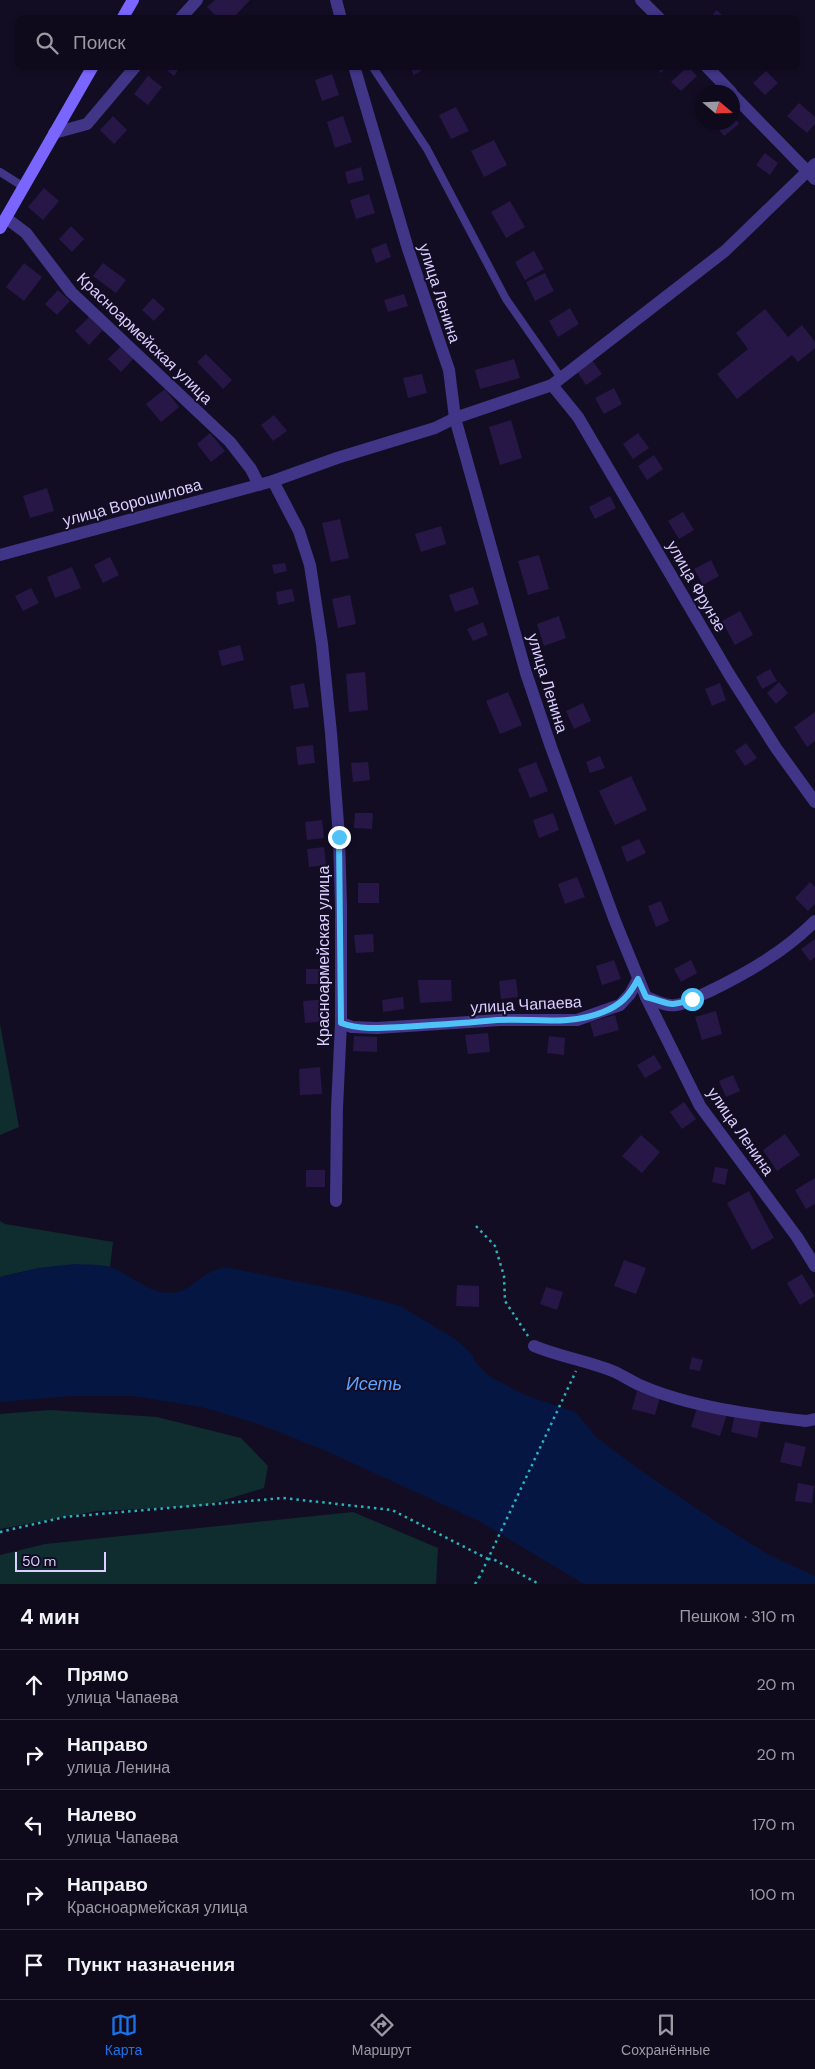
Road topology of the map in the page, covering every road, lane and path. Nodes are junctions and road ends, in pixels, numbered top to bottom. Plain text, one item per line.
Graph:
1 (133, 0) edge
2 (197, 0) edge
3 (336, 0) edge
4 (640, 0) edge
5 (124, 15) edge
6 (184, 15) edge
7 (340, 15) edge
8 (656, 15) edge
9 (91, 70) edge
10 (133, 70) edge
11 (355, 70) edge
12 (375, 70) edge
13 (710, 70) edge
14 (724, 85) edge
15 (740, 101) edge
16 (54, 133) junction
17 (813, 171) edge
18 (0, 172) edge
19 (24, 187) junction
20 (3, 223) edge
21 (556, 381) junction
22 (455, 418) junction
23 (273, 481) junction
24 (259, 485) junction
25 (0, 555) edge
26 (815, 802) edge
27 (815, 922) edge
28 (638, 979) junction
29 (646, 997) junction
30 (341, 1023) junction
31 (336, 1201) dead end
32 (476, 1226) dead end
33 (815, 1266) edge
34 (534, 1346) joint
35 (581, 1361) junction
36 (815, 1419) edge
37 (0, 1532) edge
38 (488, 1559) junction
39 (474, 1584) edge
40 (539, 1584) edge

1 - 5 main road
2 - 6 street
3 - 7 street
4 - 8 street
9 - 16 main road
10 - 16 street
11 - 22 street, улица Ленина
12 - 21 lane
13 - 14 street
15 - 17 street
16 - 19 main road
17 - 21 street, улица Ворошилова
18 - 19 lane
19 - 20 main road
20 - 24 street, Красноармейская улица
21 - 22 street, улица Ворошилова
21 - 26 street, улица Фрунзе
22 - 23 street, улица Ворошилова
22 - 28 street, улица Ленина
23 - 24 street, улица Ворошилова
23 - 30 street, Красноармейская улица
24 - 25 street, улица Ворошилова
27 - 29 street
28 - 29 street, улица Ленина
28 - 30 street, улица Чапаева
29 - 33 street, улица Ленина
30 - 31 street, Красноармейская улица
32 - 34 path
34 - 35 street
35 - 36 street
35 - 38 path
37 - 38 path
38 - 39 path
38 - 40 path

